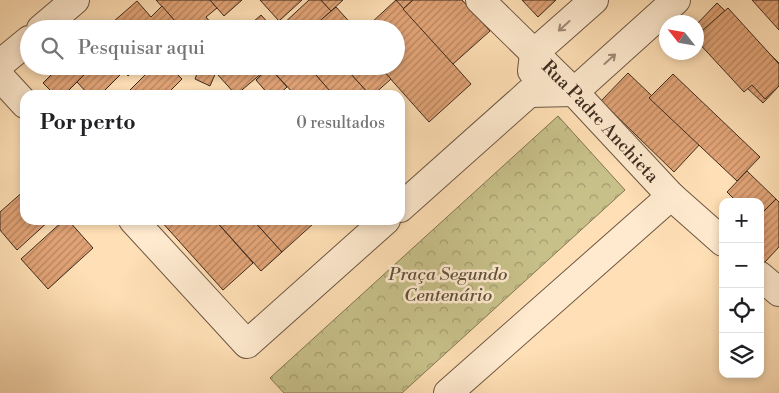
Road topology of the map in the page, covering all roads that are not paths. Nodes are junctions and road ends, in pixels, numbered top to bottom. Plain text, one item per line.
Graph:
1 (75, 0) edge
2 (480, 0) edge
3 (594, 0) edge
4 (676, 0) edge
5 (52, 20) edge
6 (20, 47) edge
7 (534, 53) junction
8 (0, 64) edge
9 (0, 76) edge
10 (574, 92) junction
11 (529, 93) junction
12 (20, 98) edge
13 (671, 196) junction
14 (405, 204) edge
15 (137, 225) edge
16 (380, 225) edge
17 (719, 238) edge
18 (764, 279) edge
19 (779, 292) edge
20 (448, 393) edge

1 - 5 street
2 - 7 street, Rua Padre Anchieta
3 -> 7 street
10 -> 4 street
6 - 8 street
7 - 10 street, Rua Padre Anchieta
7 - 11 street
9 - 12 street
10 - 11 street
10 - 13 street, Rua Padre Anchieta
11 - 14 street
13 - 17 street, Rua Padre Anchieta
13 - 20 street
15 - 16 street
18 - 19 street

